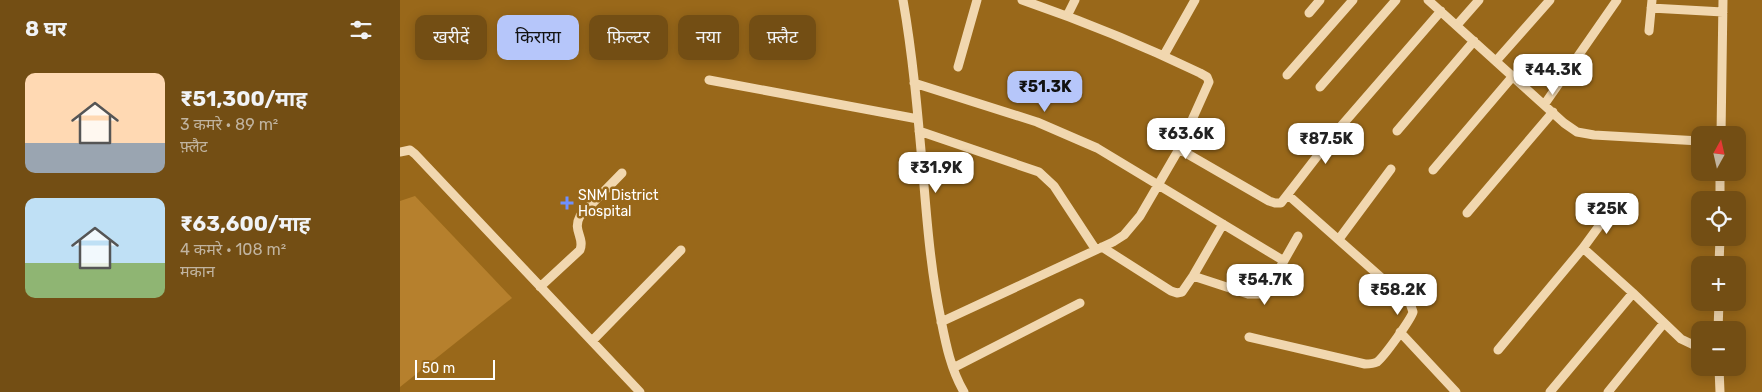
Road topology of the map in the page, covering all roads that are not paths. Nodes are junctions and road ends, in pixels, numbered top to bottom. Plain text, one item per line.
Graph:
1 (904, 0) edge
2 (977, 0) edge
3 (1023, 0) edge
4 (1075, 0) edge
5 (1195, 0) edge
6 (1320, 0) edge
7 (1353, 0) edge
8 (1396, 0) edge
9 (1428, 0) edge
10 (1479, 0) edge
11 (1550, 0) edge
12 (1617, 0) edge
13 (1723, 0) edge
14 (1652, 4) edge
15 (1441, 12) junction
16 (1723, 12) junction
17 (1309, 13) dead end
18 (1068, 16) junction
19 (1457, 25) junction
20 (1649, 31) dead end
21 (1474, 41) junction
22 (1164, 55) junction
23 (1496, 61) junction
24 (958, 67) dead end
25 (1287, 75) dead end
26 (1513, 76) junction
27 (709, 80) dead end
28 (914, 83) junction
29 (1320, 87) dead end
30 (1544, 105) junction
31 (1553, 112) junction
32 (918, 119) junction
33 (1721, 126) edge
34 (919, 131) junction
35 (1397, 131) dead end
36 (1691, 140) edge
37 (1179, 148) junction
38 (400, 152) edge
39 (1390, 169) dead end
40 (1433, 170) dead end
41 (622, 173) dead end
42 (1159, 184) junction
43 (1288, 195) junction
44 (1613, 207) dead end
45 (1466, 213) dead end
46 (1223, 224) junction
47 (1298, 236) dead end
48 (1339, 239) junction
49 (1583, 248) junction
50 (1099, 249) junction
51 (681, 250) dead end
52 (1284, 261) junction
53 (1193, 276) junction
54 (540, 287) junction
55 (1633, 293) junction
56 (1080, 303) dead end
57 (941, 322) junction
58 (1664, 323) junction
59 (1400, 332) junction
60 (1249, 337) dead end
61 (592, 341) junction
62 (1691, 344) edge
63 (1498, 350) dead end
64 (953, 368) junction
65 (1719, 376) edge
66 (640, 392) edge
67 (964, 392) edge
68 (1456, 392) edge
69 (1550, 392) edge
70 (1608, 392) edge
71 (1720, 392) edge

1 - 28 street
2 - 24 street
3 - 18 street
4 - 18 street
5 - 22 street
6 - 17 street
7 - 25 street
8 - 29 street
9 - 15 street
10 - 19 street
11 - 23 street
12 - 30 street
13 - 16 street
14 - 16 street
14 - 20 street
15 - 19 street
15 - 43 street
16 - 33 street
18 - 22 street
19 - 21 street
21 - 23 street
21 - 35 street
22 - 37 street
23 - 26 street
26 - 30 street
26 - 40 street
27 - 32 street
28 - 32 street
28 - 42 street
30 - 31 street
31 - 36 street
31 - 45 street
32 - 34 street
34 - 50 street
34 - 57 street
37 - 42 street
37 - 43 street
38 - 54 street
39 - 48 street
41 - 54 street
42 - 46 street
42 - 50 street
43 - 48 street
44 - 49 street
46 - 52 street
46 - 53 street
47 - 52 street
48 - 59 street
49 - 55 street
49 - 63 street
50 - 53 street
50 - 57 street
51 - 61 street
52 - 53 street
54 - 61 street
55 - 58 street
55 - 69 street
56 - 64 street
57 - 64 street
58 - 62 street
58 - 70 street
59 - 60 street
59 - 68 street
61 - 66 street
64 - 67 street
65 - 71 street

